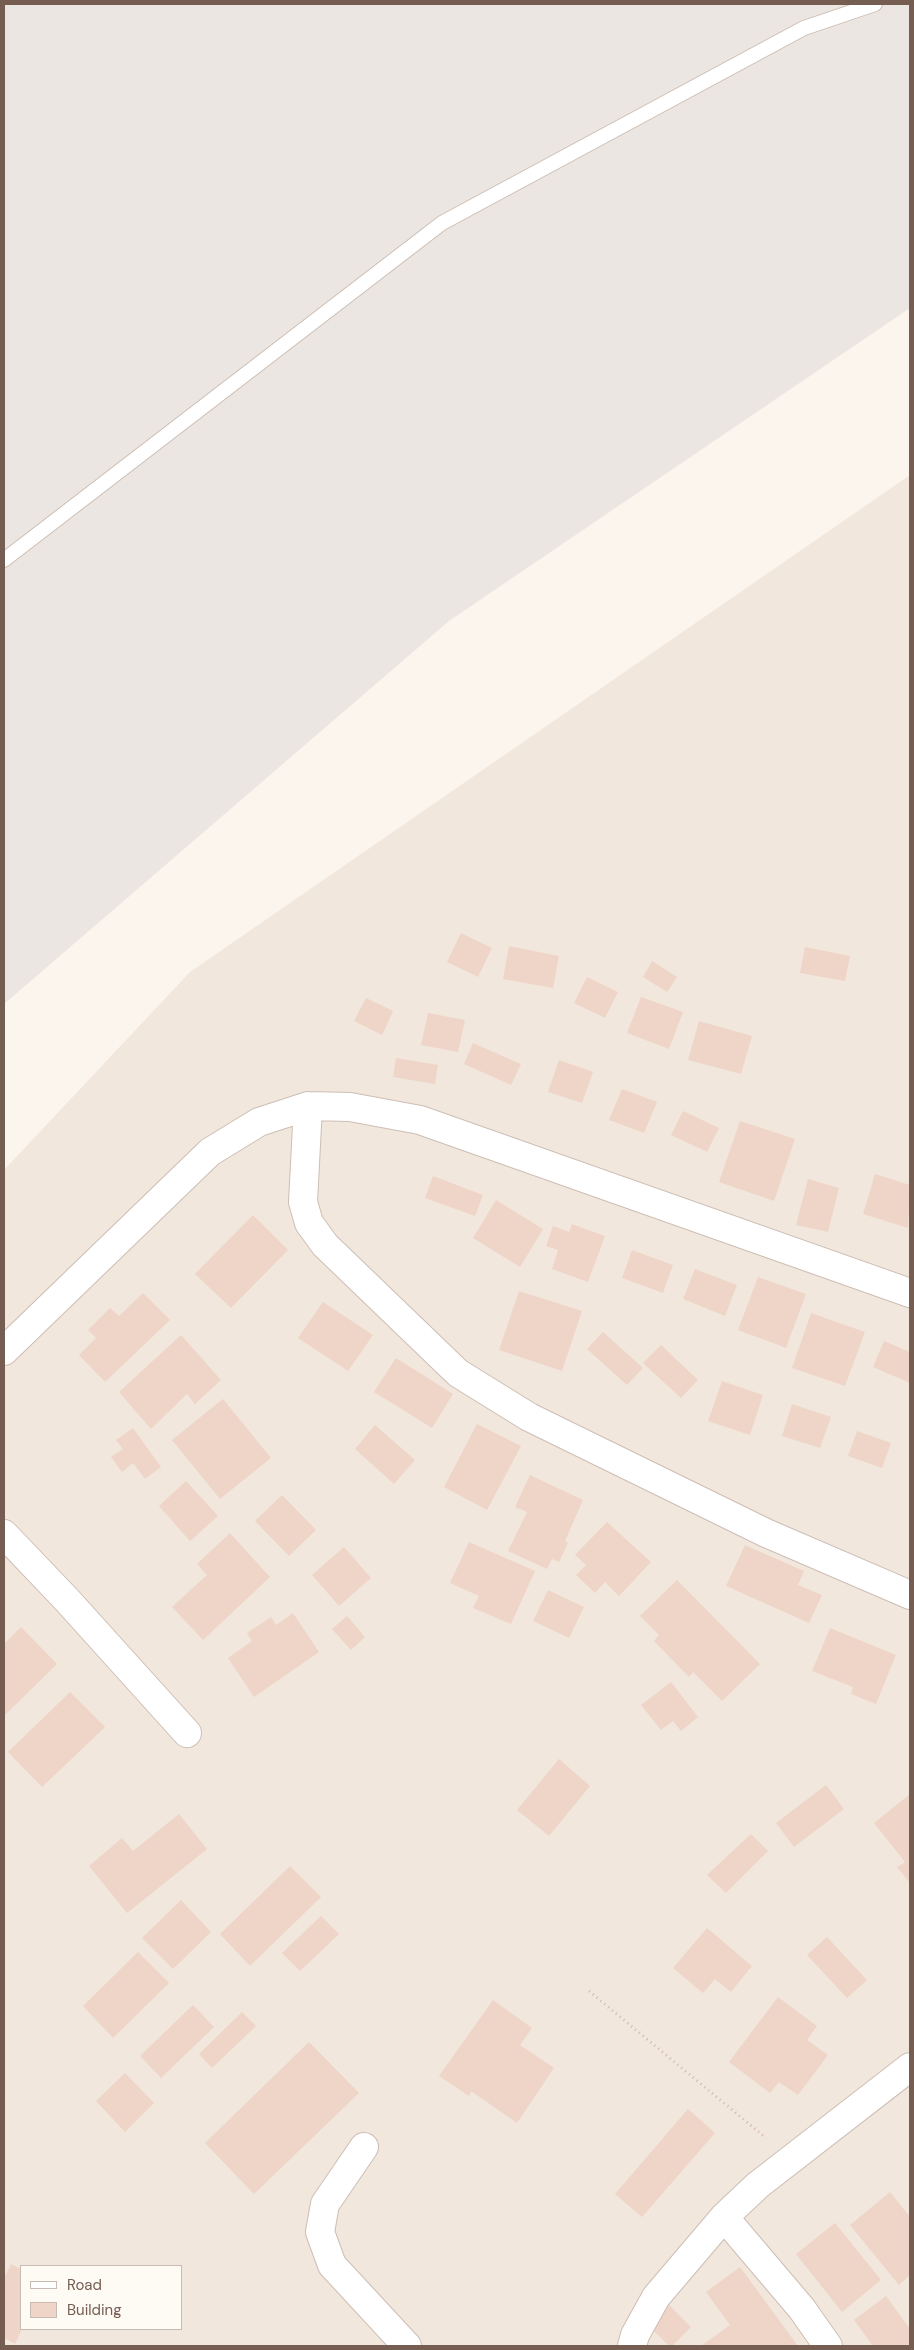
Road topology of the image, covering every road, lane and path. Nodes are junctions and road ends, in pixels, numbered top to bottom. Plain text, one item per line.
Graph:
1 (875, 4) edge
2 (4, 560) edge
3 (308, 1106) junction
4 (910, 1293) edge
5 (4, 1351) edge
6 (4, 1534) edge
7 (910, 1595) edge
8 (187, 1733) dead end
9 (588, 1991) dead end
10 (910, 2067) edge
11 (364, 2147) dead end
12 (792, 2160) junction
13 (724, 2217) junction
14 (407, 2346) edge
15 (632, 2346) edge
16 (828, 2346) edge

1 - 2 lane
3 - 4 street
3 - 5 street
3 - 7 street
6 - 8 street
9 - 12 path
10 - 12 street
11 - 14 street
12 - 13 street
13 - 15 street
13 - 16 street

